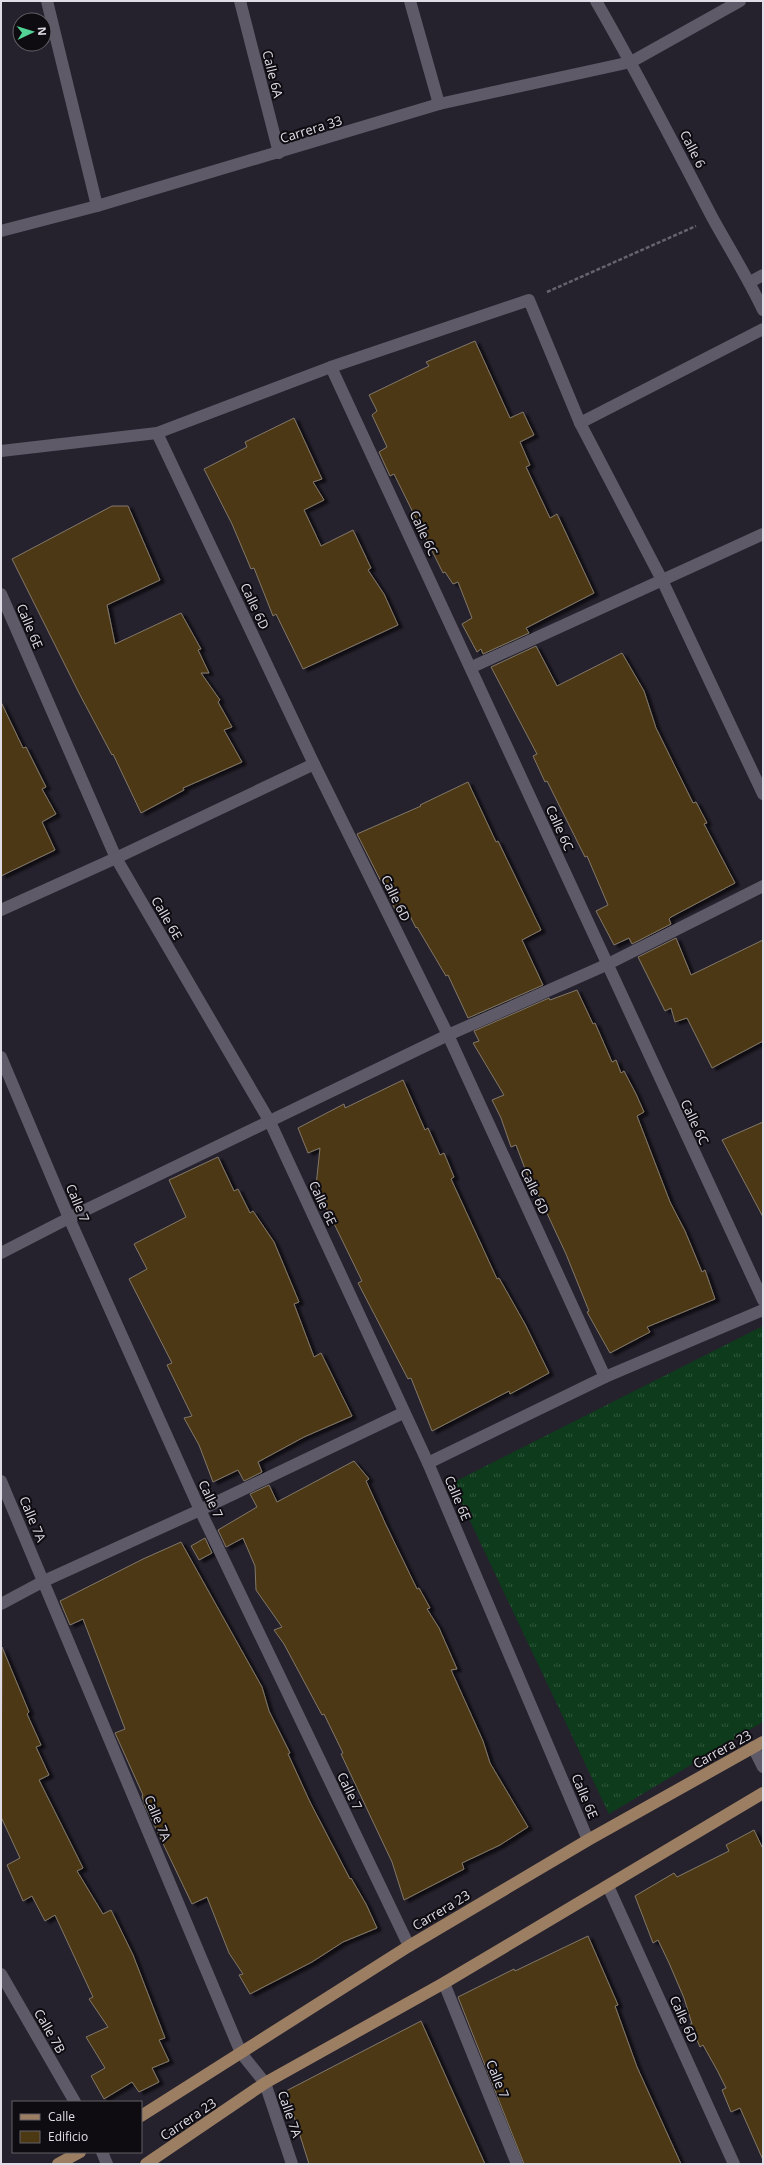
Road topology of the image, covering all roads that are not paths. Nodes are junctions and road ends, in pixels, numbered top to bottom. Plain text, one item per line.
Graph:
1 (47, 1) edge
2 (240, 1) edge
3 (410, 1) edge
4 (596, 1) edge
5 (740, 1) edge
6 (631, 62) junction
7 (439, 104) junction
8 (279, 153) junction
9 (97, 206) junction
10 (1, 231) edge
11 (763, 275) edge
12 (750, 282) junction
13 (763, 310) edge
14 (763, 329) edge
15 (330, 367) junction
16 (580, 423) junction
17 (157, 433) junction
18 (1, 451) edge
19 (763, 534) edge
20 (662, 580) junction
21 (1, 594) edge
22 (472, 667) junction
23 (314, 764) junction
24 (763, 794) edge
25 (116, 858) junction
26 (763, 886) edge
27 (1, 910) edge
28 (606, 965) junction
29 (448, 1035) junction
30 (1, 1057) edge
31 (270, 1122) junction
32 (69, 1218) junction
33 (1, 1252) edge
34 (763, 1300) edge
35 (763, 1310) edge
36 (605, 1377) junction
37 (403, 1413) junction
38 (428, 1463) junction
39 (1, 1481) edge
40 (200, 1510) junction
41 (44, 1581) junction
42 (1, 1604) edge
43 (758, 1744) edge
44 (763, 1767) edge
45 (763, 1792) edge
46 (588, 1840) junction
47 (608, 1886) junction
48 (408, 1946) junction
49 (1, 1974) edge
50 (444, 1983) junction
51 (241, 2053) junction
52 (265, 2083) junction
53 (74, 2101) edge
54 (142, 2115) edge
55 (78, 2153) edge
56 (102, 2153) edge
57 (58, 2164) edge
58 (107, 2164) edge
59 (146, 2164) edge
60 (292, 2164) edge
61 (517, 2164) edge
62 (734, 2164) edge

1 - 9 street
2 - 8 street, Calle 6A
3 - 7 street
4 - 6 street, Calle 6
5 - 6 street, Carrera 33
6 - 7 street, Carrera 33
6 - 12 street, Calle 6
7 - 8 street, Carrera 33
8 - 9 street, Carrera 33
9 - 10 street, Carrera 33
11 - 12 street
12 - 13 street, Calle 6
14 - 16 street
15 - 16 street
15 - 17 street
15 - 22 street, Calle 6C
16 - 20 street
17 - 18 street
17 - 23 street, Calle 6D
19 - 20 street
20 - 22 street
20 - 24 street
21 - 25 street, Calle 6E
22 - 28 street, Calle 6C
23 - 25 street
23 - 29 street, Calle 6D
25 - 27 street
25 - 31 street, Calle 6E
26 - 28 street
28 - 29 street
28 - 34 street, Calle 6C
29 - 31 street
29 - 36 street, Calle 6D
30 - 32 street, Calle 7
31 - 32 street
31 - 37 street, Calle 6E
32 - 33 street
32 - 40 street, Calle 7
35 - 36 street
36 - 38 street
37 - 38 street, Calle 6E
37 - 40 street
38 - 46 street, Calle 6E
39 - 41 street, Calle 7A
40 - 41 street
40 - 48 street, Calle 7
41 - 42 street
41 - 51 street, Calle 7A
43 - 44 street
43 - 46 main road, Carrera 23
45 - 47 main road, Carrera 23
46 - 48 main road, Carrera 23
47 - 50 main road, Carrera 23
47 - 62 street, Calle 6D
48 - 51 main road, Carrera 23
49 - 53 street, Calle 7B
50 - 52 main road, Carrera 23
50 - 61 street, Calle 7
51 - 52 street, Calle 7A
51 - 54 main road, Carrera 23
52 - 59 main road, Carrera 23
52 - 60 street, Calle 7A
55 - 57 main road
56 - 58 street

